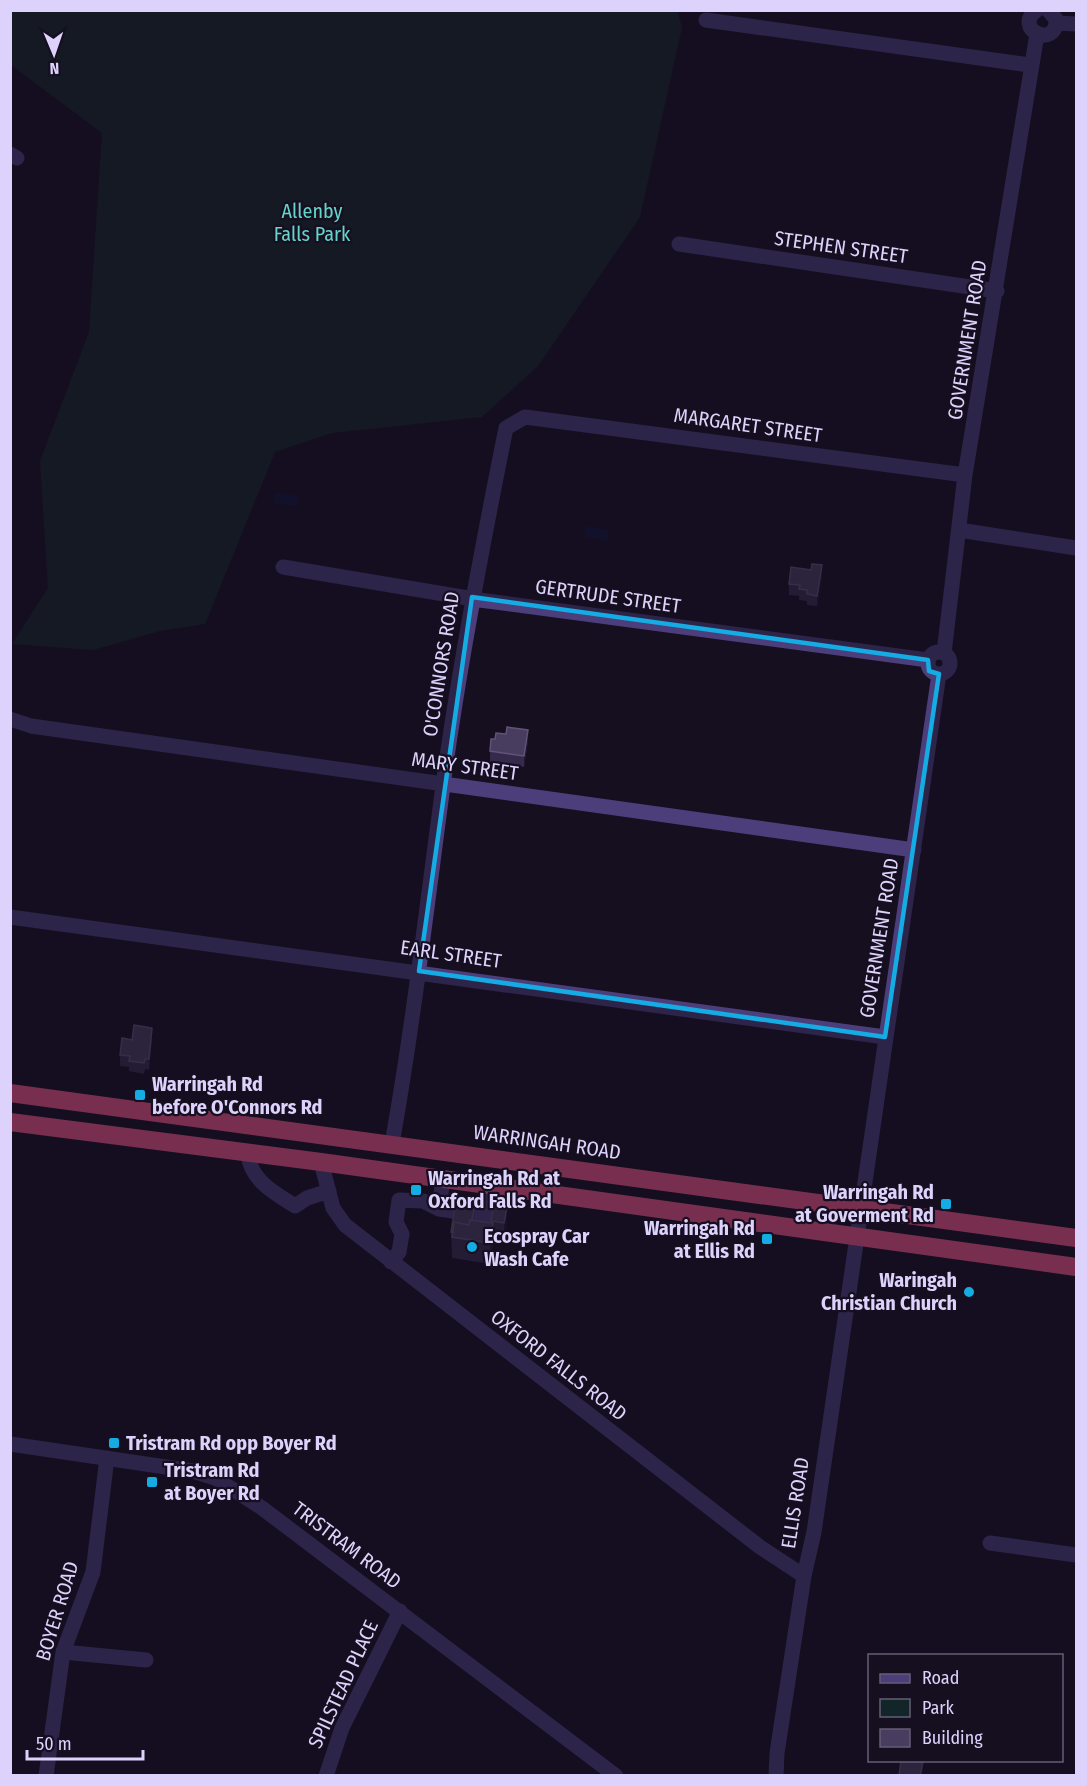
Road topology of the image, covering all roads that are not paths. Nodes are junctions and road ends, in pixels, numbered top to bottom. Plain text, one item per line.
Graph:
1 (1036, 11) edge
2 (1052, 17) edge
3 (706, 20) dead end
4 (1077, 24) edge
5 (1037, 34) junction
6 (1030, 65) junction
7 (679, 244) dead end
8 (997, 291) junction
9 (525, 417) joint
10 (965, 475) junction
11 (959, 530) junction
12 (1077, 548) edge
13 (283, 567) dead end
14 (472, 597) junction
15 (944, 653) junction
16 (928, 660) junction
17 (939, 674) junction
18 (10, 719) edge
19 (444, 784) junction
20 (914, 850) junction
21 (10, 917) edge
22 (419, 971) junction
23 (885, 1037) junction
24 (10, 1093) edge
25 (10, 1122) edge
26 (392, 1144) junction
27 (248, 1153) junction
28 (321, 1162) junction
29 (442, 1179) junction
30 (494, 1186) junction
31 (329, 1191) junction
32 (440, 1209) junction
33 (860, 1209) junction
34 (856, 1237) junction
35 (1077, 1238) edge
36 (391, 1262) junction
37 (1077, 1267) edge
38 (10, 1444) edge
39 (107, 1458) junction
40 (990, 1543) dead end
41 (1077, 1555) edge
42 (804, 1576) junction
43 (400, 1611) junction
44 (63, 1652) junction
45 (146, 1660) dead end
46 (46, 1776) edge
47 (326, 1776) edge
48 (616, 1776) edge
49 (776, 1776) edge

1 - 5 street, GOVERNMENT ROAD
2 - 4 street
2 - 5 street
3 - 6 street
5 - 6 street, GOVERNMENT ROAD
6 - 8 street, GOVERNMENT ROAD
7 - 8 street, STEPHEN STREET
8 - 10 street, GOVERNMENT ROAD
9 - 10 street, MARGARET STREET
9 - 14 street, O'CONNORS ROAD
10 - 11 street, GOVERNMENT ROAD
11 - 12 street
11 - 15 street, GOVERNMENT ROAD
13 - 14 street, GERTRUDE STREET
14 - 16 street, GERTRUDE STREET
14 - 19 street, O'CONNORS ROAD
15 - 16 street
15 - 17 street
16 - 17 street
17 - 20 street, GOVERNMENT ROAD
18 - 19 street, MARY STREET
19 - 20 street, MARY STREET
19 - 22 street, O'CONNORS ROAD
20 - 23 street, GOVERNMENT ROAD
21 - 22 street, EARL STREET
22 - 23 street, EARL STREET
22 - 26 street, O'CONNORS ROAD
23 - 33 street, GOVERNMENT ROAD
24 - 26 highway, WARRINGAH ROAD
25 - 27 highway
26 - 33 highway, WARRINGAH ROAD
27 - 28 highway
27 - 31 street
28 - 29 highway
28 - 31 street, OXFORD FALLS ROAD
29 - 30 highway
29 - 32 street
30 - 32 street
30 - 34 highway
31 - 36 street, OXFORD FALLS ROAD
32 - 36 street
33 - 34 street, GOVERNMENT ROAD
33 - 35 highway, WARRINGAH ROAD
34 - 37 highway
34 - 42 street, ELLIS ROAD
36 - 42 street, OXFORD FALLS ROAD
38 - 39 street, TRISTRAM ROAD
39 - 43 street, TRISTRAM ROAD
39 - 44 street, BOYER ROAD
40 - 41 street
42 - 49 street, ELLIS ROAD
43 - 47 street, SPILSTEAD PLACE
43 - 48 street, TRISTRAM ROAD
44 - 45 street
44 - 46 street, BOYER ROAD

